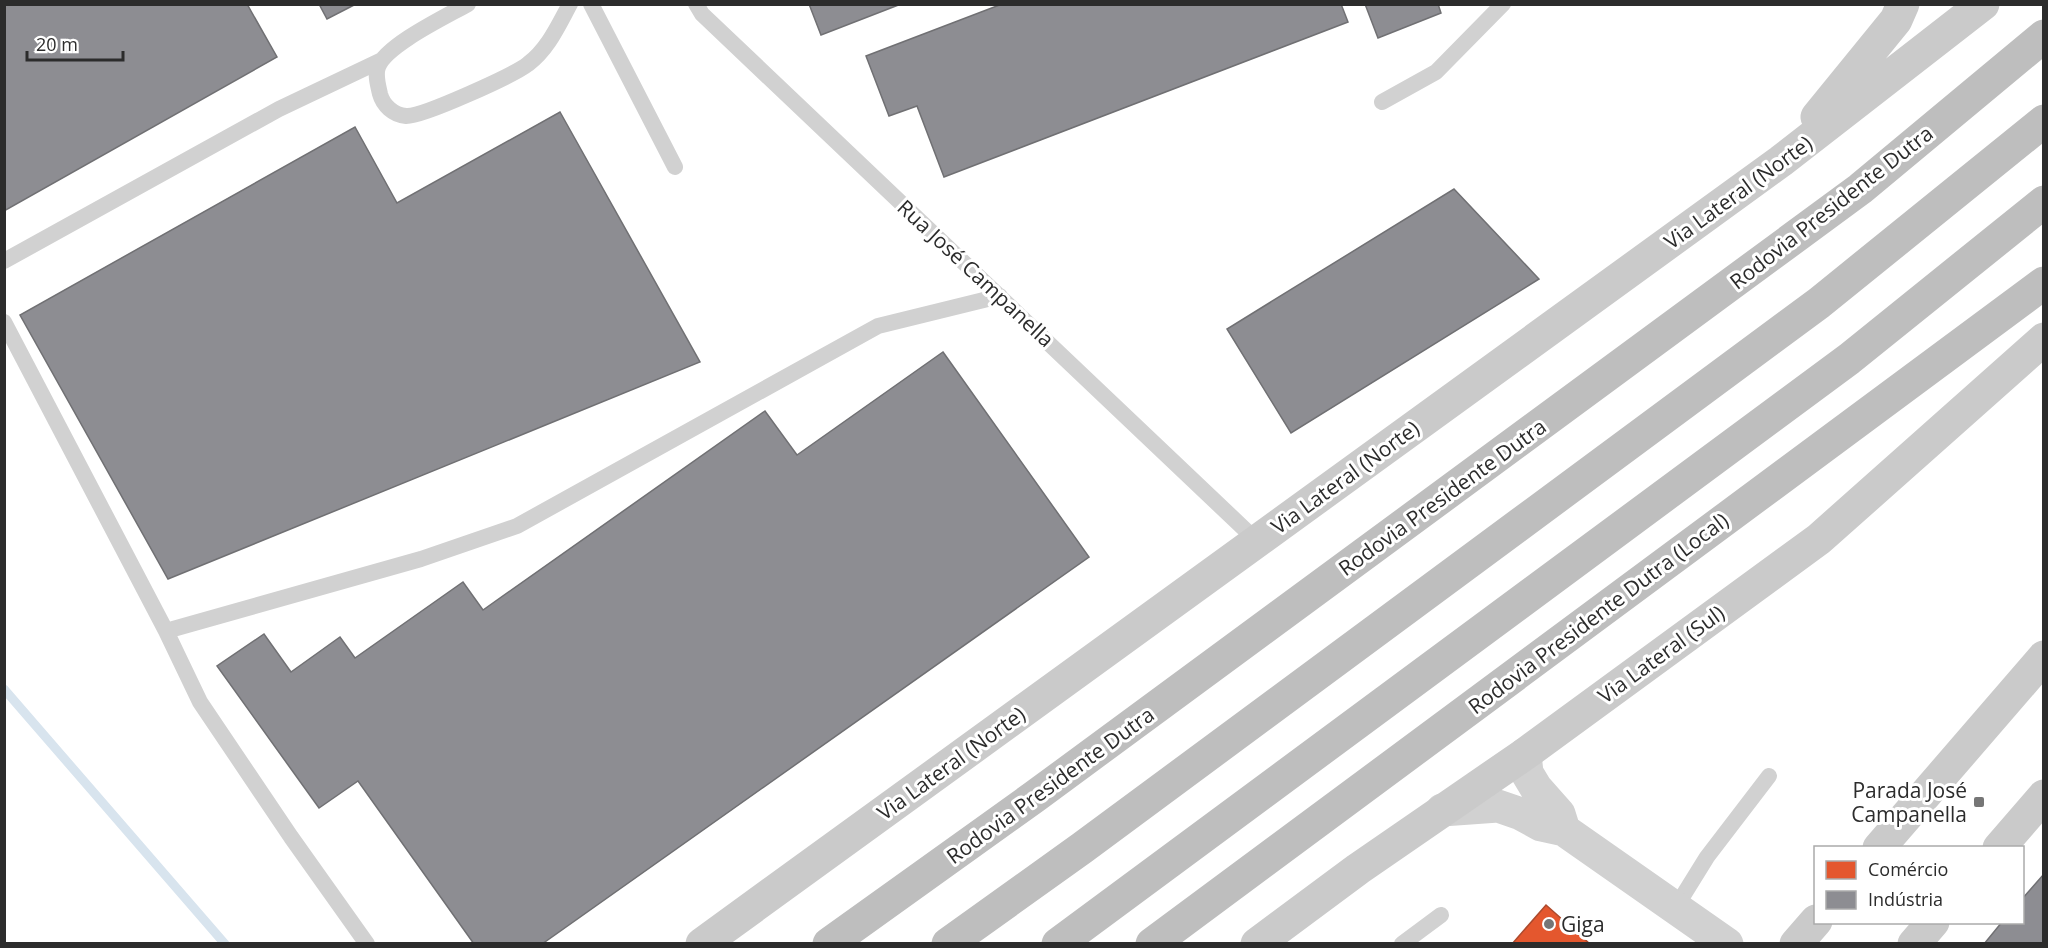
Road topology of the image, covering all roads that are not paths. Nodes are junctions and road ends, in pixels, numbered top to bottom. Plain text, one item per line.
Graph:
1 (468, 4) edge
2 (570, 4) edge
3 (591, 4) edge
4 (696, 4) edge
5 (1503, 4) edge
6 (1903, 4) edge
7 (1983, 4) edge
8 (2043, 36) edge
9 (382, 60) junction
10 (1382, 102) dead end
11 (2043, 121) edge
12 (1781, 161) junction
13 (675, 167) dead end
14 (2043, 202) edge
15 (4, 261) edge
16 (2043, 283) edge
17 (1000, 296) junction
18 (4, 322) edge
19 (2043, 339) edge
20 (1257, 541) junction
21 (166, 631) junction
22 (2043, 657) edge
23 (1524, 754) junction
24 (1769, 776) dead end
25 (2043, 796) edge
26 (1443, 810) junction
27 (1564, 830) junction
28 (1881, 846) edge
29 (2000, 846) edge
30 (1676, 907) junction
31 (1441, 915) dead end
32 (1814, 922) edge
33 (1931, 924) edge
34 (367, 944) edge
35 (702, 944) edge
36 (829, 944) edge
37 (948, 944) edge
38 (1058, 944) edge
39 (1152, 944) edge
40 (1257, 944) edge
41 (1402, 944) edge
42 (1727, 944) edge
43 (1796, 944) edge
44 (1914, 944) edge

1 - 9 lane
2 - 9 lane
3 - 13 lane
4 - 17 lane, Rua José Campanella
5 - 10 lane
6 - 12 main road
7 - 12 main road, Via Lateral (Norte)
8 - 36 highway, Rodovia Presidente Dutra
9 - 15 lane
11 - 37 highway
12 - 20 main road, Via Lateral (Norte)
14 - 38 highway
16 - 39 highway, Rodovia Presidente Dutra (Local)
17 - 20 lane, Rua José Campanella
17 - 21 lane
18 - 21 lane
19 - 23 main road, Via Lateral (Sul)
20 - 35 main road, Via Lateral (Norte)
21 - 34 lane
22 - 28 main road
23 - 26 main road, Via Lateral (Sul)
23 - 27 street
24 - 30 lane
25 - 29 main road
26 - 27 street
26 - 40 main road, Via Lateral (Sul)
27 - 30 street
30 - 42 street
31 - 41 lane
32 - 43 main road
33 - 44 main road

